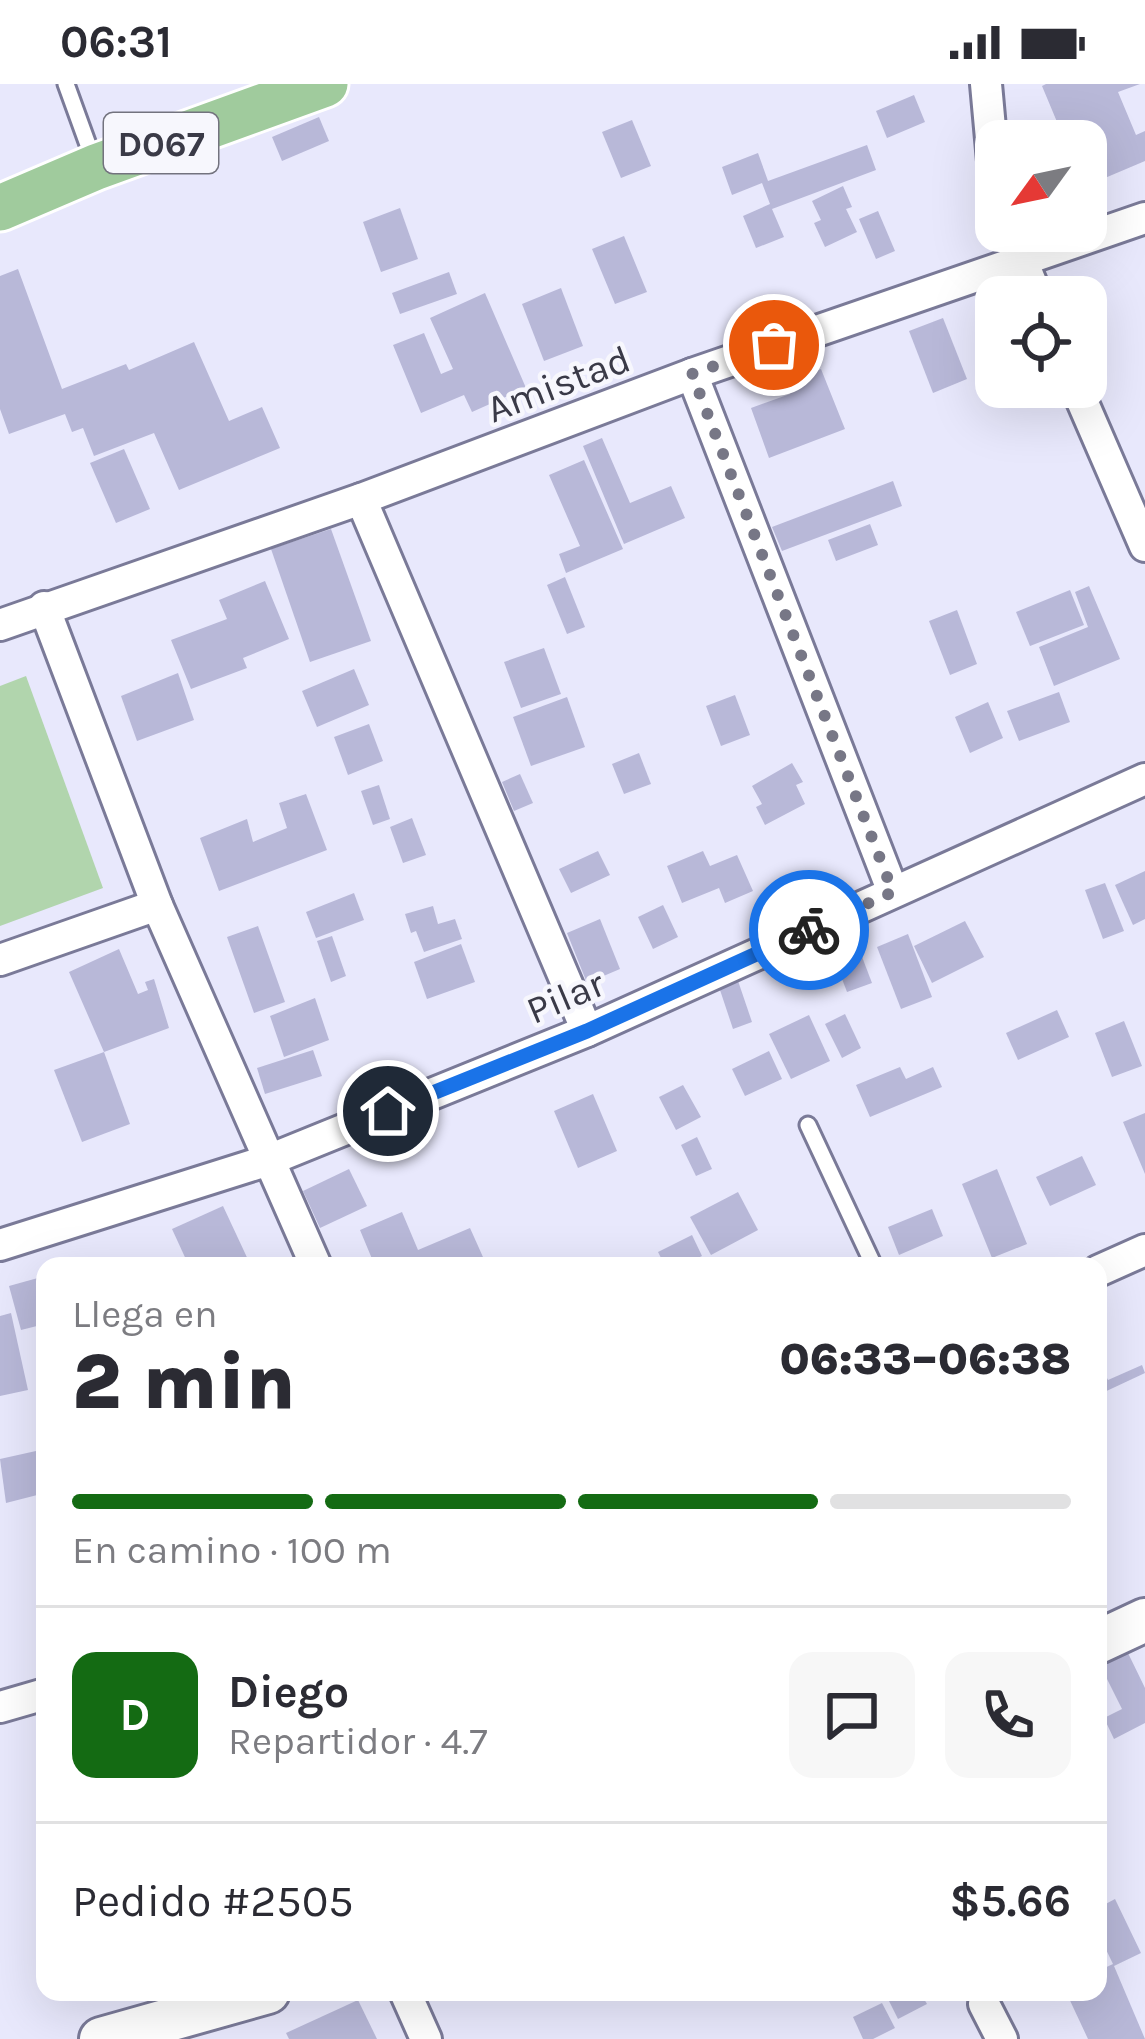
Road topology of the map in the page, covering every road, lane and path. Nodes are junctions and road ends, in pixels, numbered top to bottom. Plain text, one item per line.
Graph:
1 (66, 84) edge
2 (325, 84) edge
3 (986, 84) edge
4 (989, 120) edge
5 (96, 167) junction
6 (0, 208) edge
7 (1145, 218) edge
8 (1107, 226) edge
9 (997, 252) edge
10 (692, 374) junction
11 (1085, 408) edge
12 (361, 499) junction
13 (1145, 545) edge
14 (44, 607) junction
15 (0, 625) edge
16 (1145, 779) edge
17 (893, 892) junction
18 (158, 905) junction
19 (0, 960) edge
20 (587, 1031) junction
21 (808, 1125) dead end
22 (269, 1160) junction
23 (0, 1245) edge
24 (1145, 1250) edge
25 (312, 1257) edge
26 (870, 1257) edge
27 (1107, 1267) edge
28 (1145, 1620) edge
29 (1107, 1638) edge
30 (36, 1697) edge
31 (0, 1707) edge
32 (236, 2001) edge
33 (409, 2001) edge
34 (984, 2004) dead end
35 (101, 2039) edge
36 (425, 2039) edge
37 (1002, 2039) edge

1 - 5 lane
2 - 5 main road, D067
3 - 4 street
5 - 6 main road, D067
7 - 8 street, Amistad
9 - 10 street, Amistad
10 - 12 street, Amistad
10 - 17 street
11 - 13 street
12 - 14 street, Amistad
12 - 20 street
14 - 15 street, Amistad
14 - 18 street
16 - 17 street, Pilar
17 - 20 street, Pilar
18 - 19 street
18 - 22 street
20 - 22 street, Pilar
21 - 26 lane
22 - 23 street, Pilar
22 - 25 street
24 - 27 street
28 - 29 street
30 - 31 street
32 - 35 street
33 - 36 street
34 - 37 street

